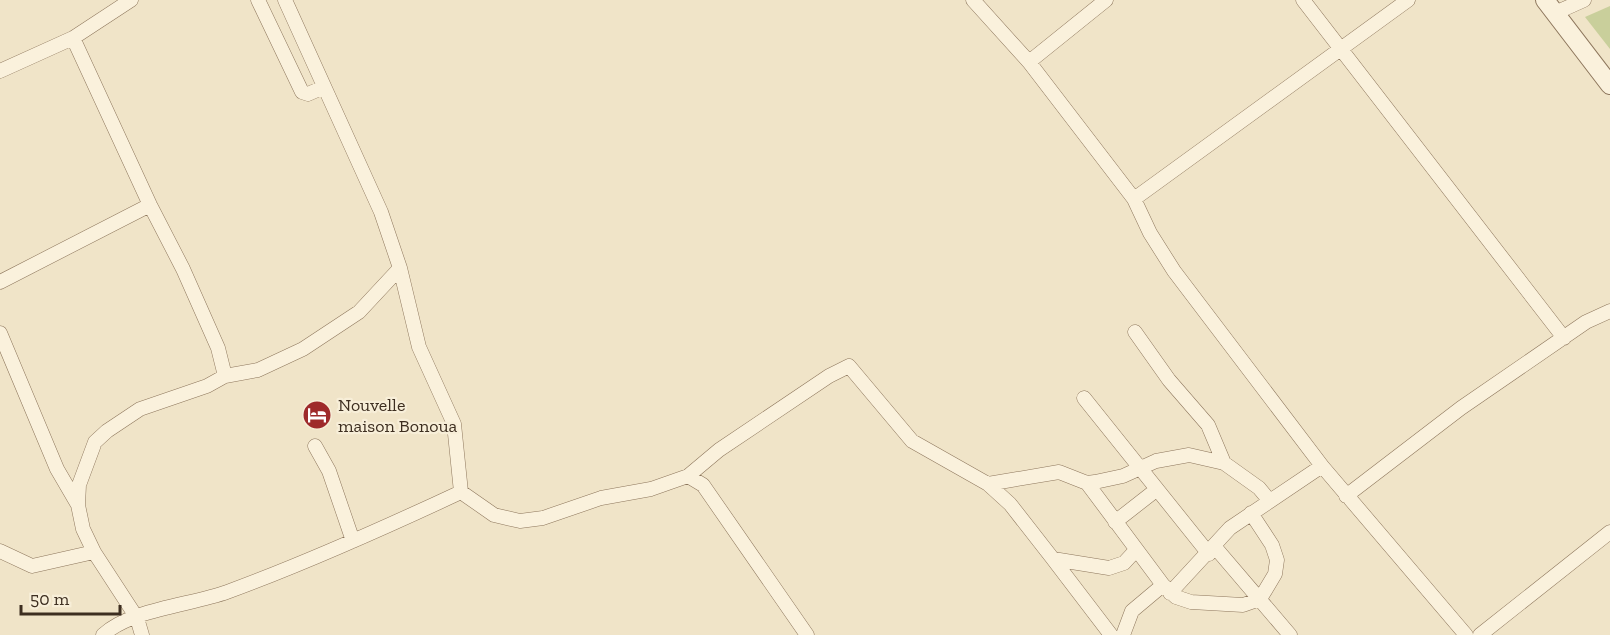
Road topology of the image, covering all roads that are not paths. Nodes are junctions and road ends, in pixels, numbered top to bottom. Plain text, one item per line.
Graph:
1 (131, 0) edge
2 (258, 0) edge
3 (285, 0) edge
4 (974, 0) edge
5 (1106, 0) edge
6 (1303, 0) edge
7 (1408, 0) edge
8 (1584, 0) edge
9 (1550, 7) edge
10 (297, 29) junction
11 (73, 38) junction
12 (276, 40) junction
13 (1341, 50) junction
14 (1029, 62) junction
15 (0, 71) edge
16 (1610, 85) edge
17 (324, 87) junction
18 (1134, 199) junction
19 (150, 205) junction
20 (400, 268) junction
21 (0, 282) edge
22 (1610, 310) edge
23 (1136, 332) dead end
24 (0, 333) edge
25 (1564, 338) junction
26 (225, 376) junction
27 (1084, 398) dead end
28 (315, 446) dead end
29 (1224, 463) junction
30 (1322, 466) junction
31 (1140, 468) junction
32 (688, 476) junction
33 (1087, 483) junction
34 (988, 484) junction
35 (1156, 490) junction
36 (461, 492) junction
37 (1346, 496) junction
38 (1269, 500) junction
39 (78, 505) junction
40 (1251, 513) junction
41 (1115, 522) junction
42 (1610, 532) edge
43 (354, 541) junction
44 (1136, 550) junction
45 (1211, 550) junction
46 (0, 551) edge
47 (94, 552) junction
48 (1053, 559) junction
49 (1167, 589) junction
50 (1260, 599) junction
51 (137, 618) junction
52 (103, 635) edge
53 (142, 635) edge
54 (807, 635) edge
55 (1111, 635) edge
56 (1123, 635) edge
57 (1290, 635) edge
58 (1466, 635) edge
59 (1480, 635) edge

1 - 11 street
2 - 12 street
3 - 10 street
4 - 14 street
5 - 14 street
6 - 13 street
7 - 13 street
8 - 9 street
9 - 16 street
10 - 12 street
10 - 17 street
11 - 15 street
11 - 19 street
12 - 17 street
13 - 18 street
13 - 25 street
14 - 18 street
17 - 20 street
18 - 30 street
19 - 21 street
19 - 26 street
20 - 26 street
20 - 36 street
22 - 25 street
23 - 29 street
24 - 39 street
25 - 37 street
26 - 39 street
27 - 31 street
28 - 43 street
29 - 31 street
29 - 38 street
30 - 37 street
30 - 38 street
31 - 33 street
31 - 35 street
32 - 34 street
32 - 36 street
32 - 54 street
33 - 34 street
33 - 41 street
34 - 48 street
35 - 41 street
35 - 45 street
36 - 43 street
37 - 58 street
38 - 40 street
39 - 47 street
40 - 45 street
40 - 50 street
41 - 44 street
42 - 59 street
43 - 51 street
44 - 48 street
44 - 49 street
45 - 49 street
45 - 50 street
46 - 47 street
47 - 51 street
48 - 55 street
49 - 50 street
49 - 56 street
50 - 57 street
51 - 52 street
51 - 53 street

